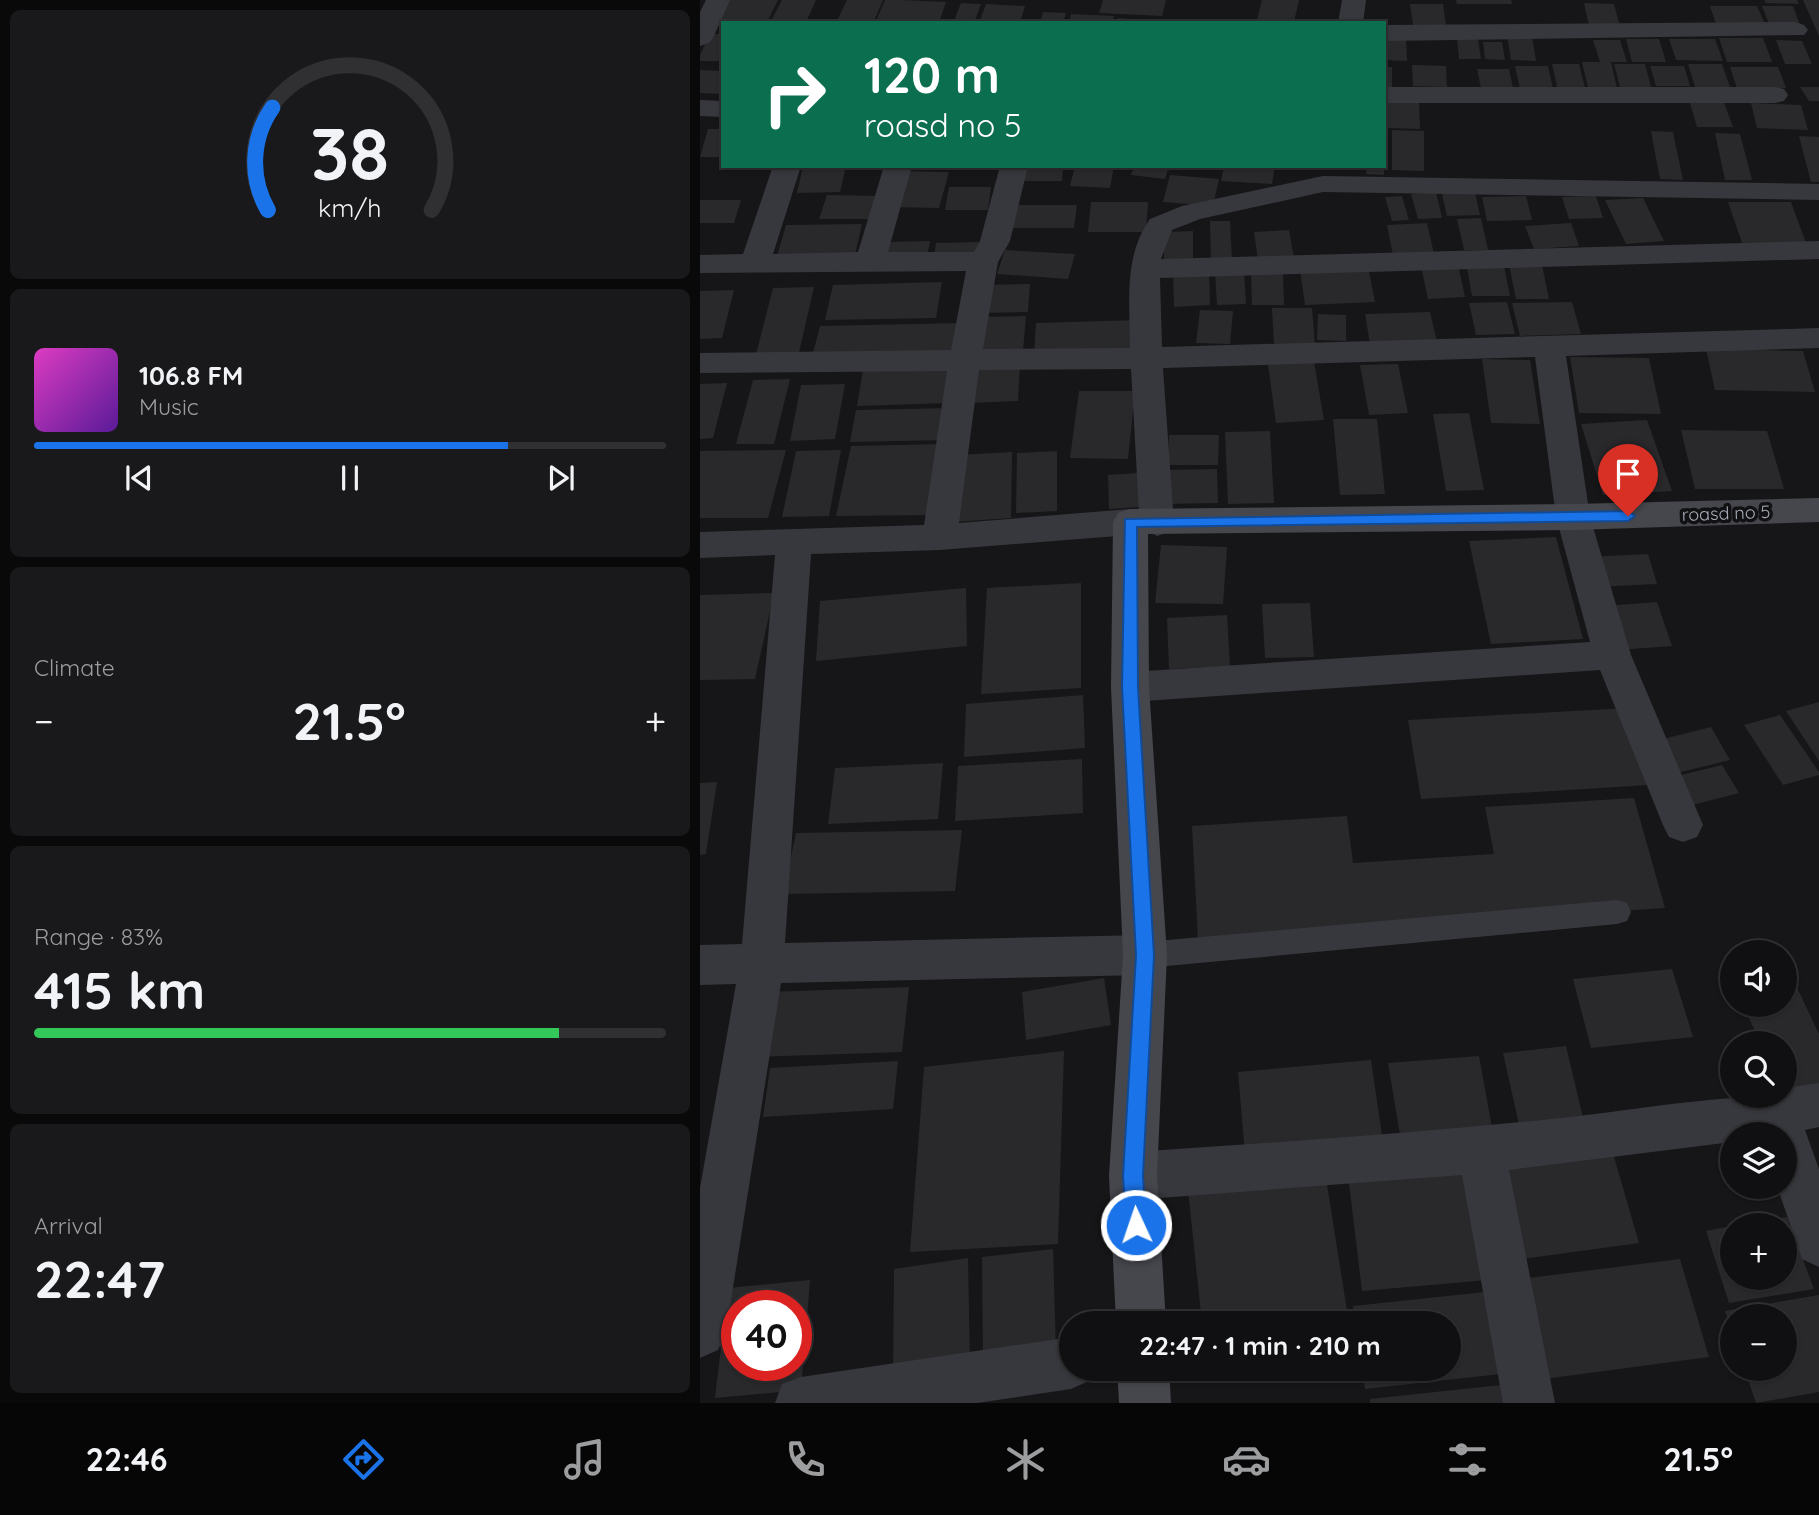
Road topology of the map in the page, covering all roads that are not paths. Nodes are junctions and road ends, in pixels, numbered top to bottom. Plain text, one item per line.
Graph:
1 (1354, 0) edge
2 (1350, 21) edge
3 (1795, 30) dead end
4 (1386, 33) edge
5 (1386, 95) edge
6 (1775, 95) dead end
7 (700, 108) edge
8 (721, 109) edge
9 (786, 168) edge
10 (897, 168) edge
11 (1014, 168) edge
12 (1325, 175) edge
13 (1819, 192) edge
14 (1819, 250) edge
15 (870, 261) junction
16 (983, 262) junction
17 (755, 263) junction
18 (700, 264) edge
19 (1145, 269) junction
20 (1819, 338) edge
21 (1549, 348) junction
22 (1146, 358) junction
23 (965, 359) junction
24 (700, 363) edge
25 (1819, 510) edge
26 (1573, 517) junction
27 (1144, 523) junction
28 (940, 537) junction
29 (794, 541) junction
30 (700, 545) edge
31 (1612, 655) junction
32 (1130, 687) junction
33 (1683, 825) dead end
34 (1617, 912) dead end
35 (1145, 955) junction
36 (762, 962) junction
37 (700, 965) edge
38 (1720, 1124) edge
39 (1797, 1148) edge
40 (1481, 1151) junction
41 (1133, 1176) junction
42 (1819, 1242) edge
43 (1140, 1311) edge
44 (700, 1332) edge
45 (1059, 1365) edge
46 (1144, 1381) edge
47 (801, 1403) edge
48 (1145, 1403) edge
49 (1529, 1403) edge

1 - 2 street
3 - 4 street
5 - 6 street
7 - 8 street
9 - 17 street
10 - 15 street
11 - 16 street
12 - 13 street
12 - 19 street
14 - 19 street
15 - 16 street
15 - 17 street
16 - 23 street
17 - 18 street
19 - 22 street
20 - 21 street
21 - 22 street
21 - 26 street
22 - 23 street
22 - 27 street
23 - 24 street
23 - 28 street
25 - 26 street, roasd no 5
26 - 27 street, roasd no 5
26 - 31 street
27 - 28 street
27 - 32 street
28 - 29 street
29 - 30 street
29 - 36 street
31 - 32 street
31 - 33 street
32 - 35 street
34 - 35 lane
35 - 36 street
35 - 41 street
36 - 37 street
36 - 44 street
38 - 40 street
39 - 42 street
40 - 41 street
40 - 49 street
41 - 43 street
45 - 47 street
46 - 48 street

